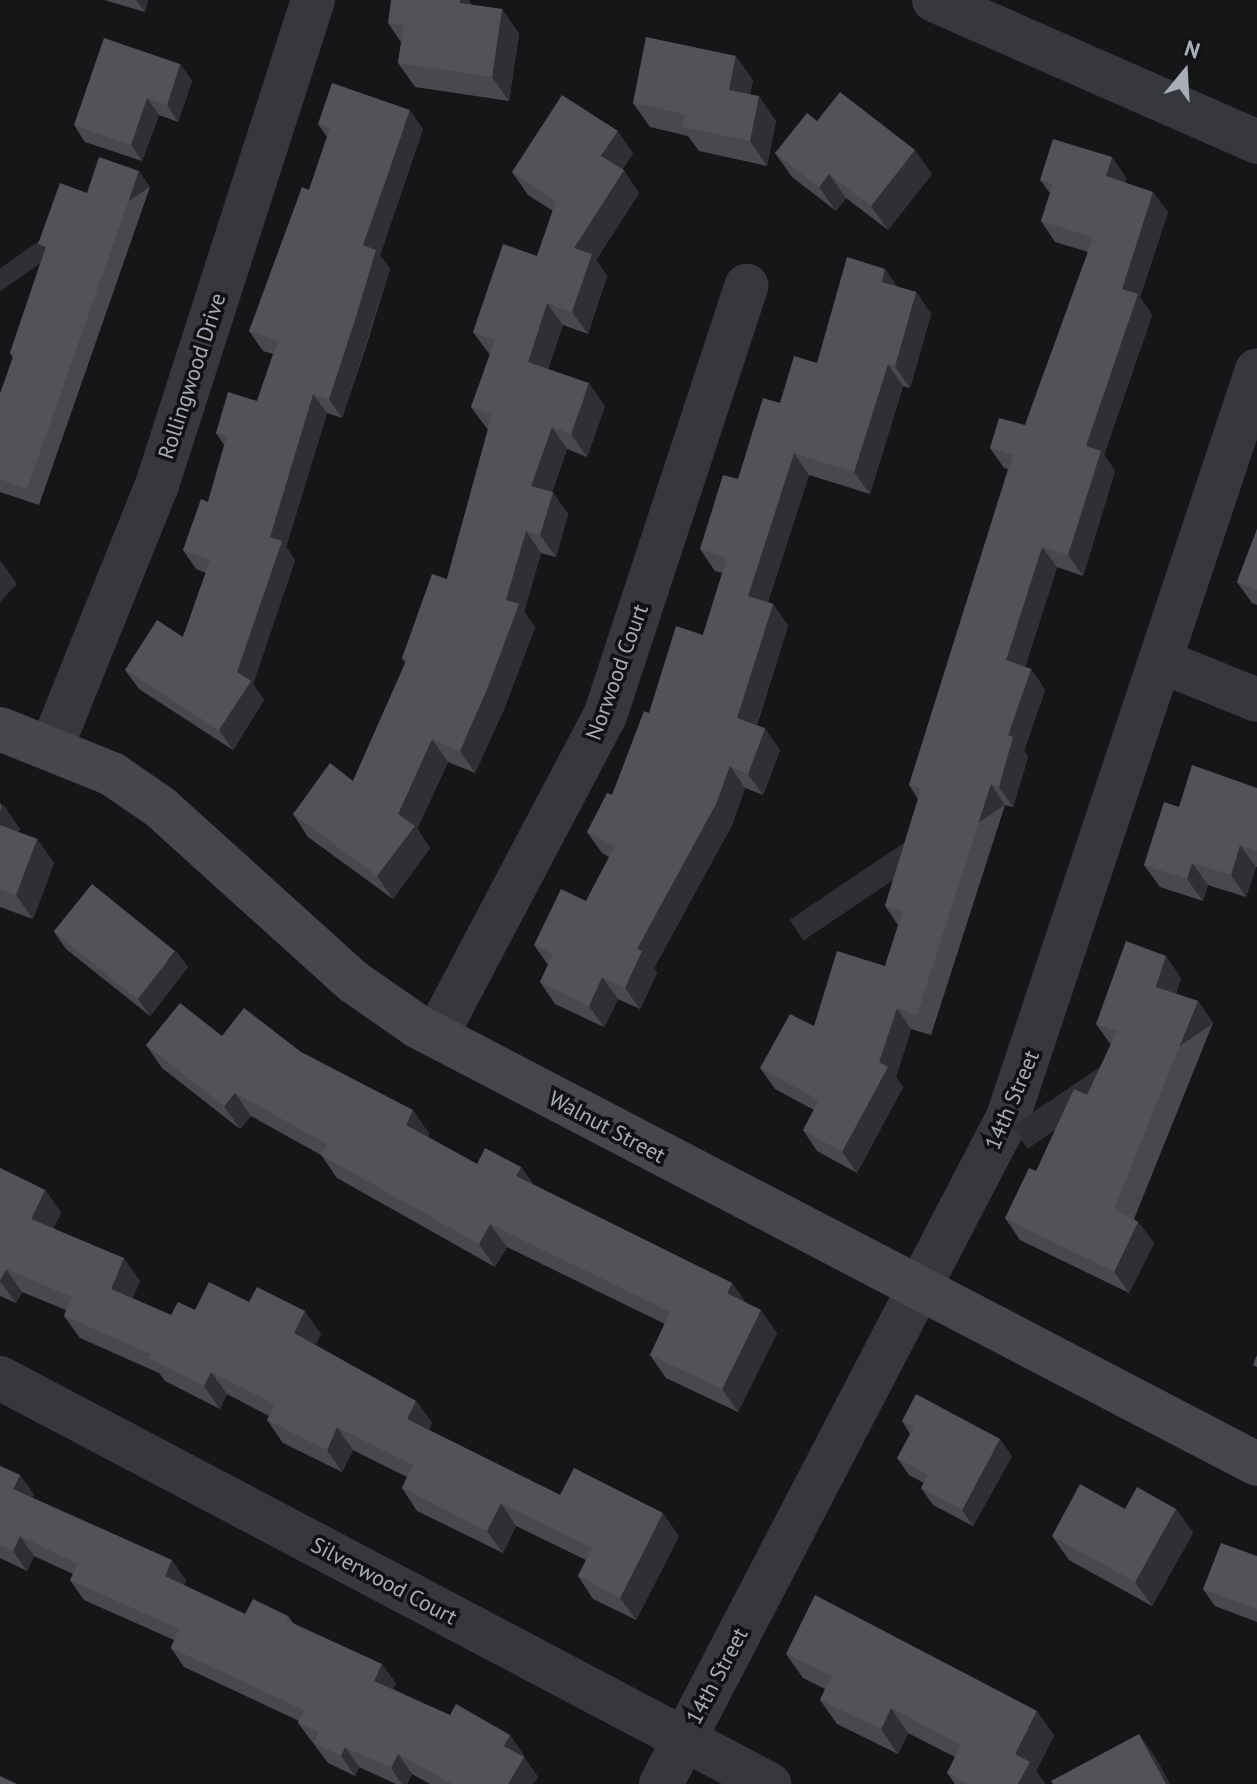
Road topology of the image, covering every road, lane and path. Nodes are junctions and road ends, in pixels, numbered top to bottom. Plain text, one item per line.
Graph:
1 (313, 0) edge
2 (934, 0) edge
3 (1257, 142) edge
4 (746, 286) dead end
5 (1257, 370) edge
6 (1163, 662) junction
7 (1257, 700) edge
8 (0, 729) edge
9 (52, 746) junction
10 (436, 1036) junction
11 (919, 1290) junction
12 (0, 1378) edge
13 (1257, 1464) edge
14 (684, 1739) junction
15 (661, 1784) edge
16 (769, 1784) edge

1 - 9 street, Rollingwood Drive
2 - 3 street
4 - 10 street, Norwood Court
5 - 6 street, 14th Street
6 - 7 street
6 - 11 street, 14th Street
8 - 9 street, Walnut Street
9 - 10 street, Walnut Street
10 - 11 street, Walnut Street
11 - 13 street, Walnut Street
11 - 14 street, 14th Street
12 - 14 street, Silverwood Court
14 - 15 street, 14th Street
14 - 16 street, Silverwood Court

